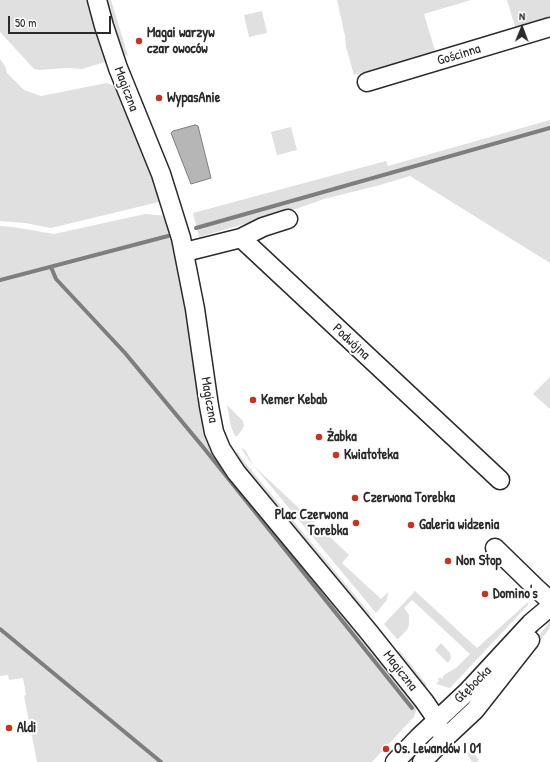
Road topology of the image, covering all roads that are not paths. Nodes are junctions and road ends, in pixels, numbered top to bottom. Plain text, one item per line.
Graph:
1 (97, 0) edge
2 (550, 27) edge
3 (367, 82) dead end
4 (288, 219) dead end
5 (241, 238) junction
6 (185, 252) junction
7 (500, 480) dead end
8 (495, 548) dead end
9 (550, 599) edge
10 (550, 607) edge
11 (550, 612) edge
12 (436, 721) junction
13 (444, 739) junction
14 (395, 762) edge
15 (422, 762) edge

1 - 6 street, Magiczna
2 - 3 street, Gościnna
4 - 5 street
5 - 6 street
5 - 7 street, Podwójna
6 - 12 street, Magiczna
8 - 9 street
10 - 12 street, Głębocka
11 - 13 street, Głębocka
12 - 13 street, Magiczna
12 - 14 street, Głębocka
13 - 15 street, Głębocka

